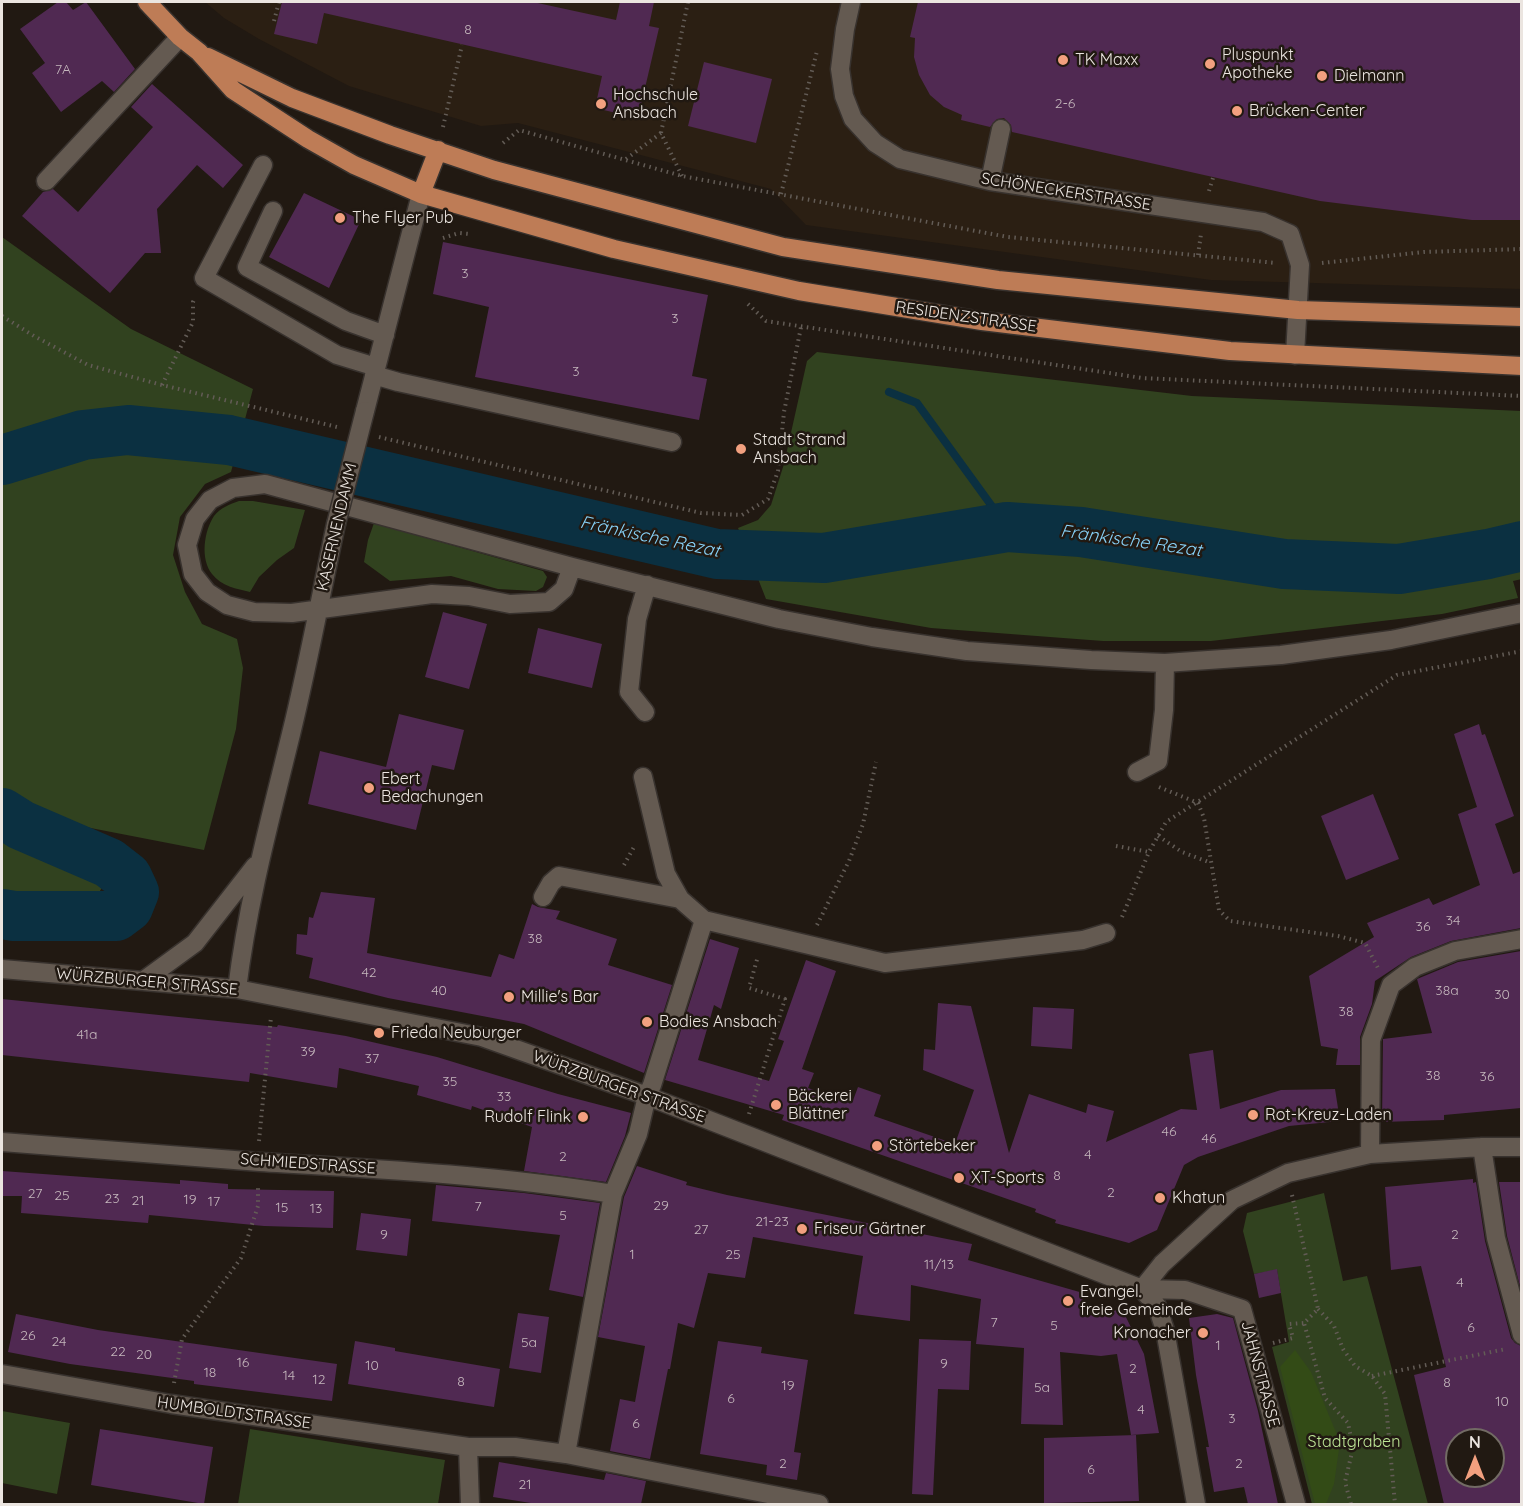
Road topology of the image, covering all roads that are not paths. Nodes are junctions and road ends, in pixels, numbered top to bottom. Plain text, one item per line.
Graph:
1 (147, 2) edge
2 (851, 2) edge
3 (180, 37) junction
4 (199, 52) junction
5 (1001, 129) dead end
6 (438, 150) junction
7 (263, 165) dead end
8 (46, 180) dead end
9 (990, 182) junction
10 (421, 194) junction
11 (273, 212) dead end
12 (1298, 310) junction
13 (1521, 317) edge
14 (385, 334) junction
15 (1295, 355) junction
16 (1521, 366) edge
17 (375, 371) junction
18 (672, 442) dead end
19 (572, 567) junction
20 (647, 585) junction
21 (318, 608) junction
22 (1521, 613) edge
23 (1165, 663) junction
24 (645, 712) dead end
25 (1137, 772) dead end
26 (643, 777) dead end
27 (258, 862) junction
28 (543, 897) dead end
29 (680, 899) junction
30 (704, 920) junction
31 (1107, 933) road end
32 (1521, 939) edge
33 (2, 969) edge
34 (143, 981) junction
35 (237, 989) junction
36 (647, 1096) junction
37 (2, 1142) edge
38 (1482, 1147) junction
39 (1521, 1147) edge
40 (1370, 1154) junction
41 (613, 1194) junction
42 (1142, 1289) junction
43 (1516, 1342) edge
44 (2, 1374) edge
45 (468, 1447) junction
46 (566, 1455) junction
47 (470, 1504) edge
48 (819, 1504) edge
49 (1196, 1504) edge
50 (1296, 1504) edge

1 - 3 main road
2 - 9 street, SCHÖNECKERSTRASSE
3 - 4 main road
3 - 8 street
4 - 6 main road
4 - 10 main road, RESIDENZSTRASSE
5 - 9 street
6 - 10 main road
6 - 12 main road
7 - 17 street
9 - 12 street, SCHÖNECKERSTRASSE
10 - 14 street, KASERNENDAMM
10 - 15 main road, RESIDENZSTRASSE
11 - 14 street
12 - 13 main road
12 - 15 street, SCHÖNECKERSTRASSE
14 - 17 street, KASERNENDAMM
15 - 16 main road, RESIDENZSTRASSE
17 - 18 street
17 - 21 street, KASERNENDAMM, bridge
19 - 20 street
19 - 21 street
19 - 21 street
20 - 23 street
20 - 24 street
21 - 27 street, KASERNENDAMM
22 - 23 street
23 - 25 street
26 - 29 street
27 - 34 street, KASERNENDAMM
27 - 35 street, KASERNENDAMM
28 - 29 street
29 - 30 street
30 - 31 street
30 - 36 street
32 - 40 street
33 - 34 street, WÜRZBURGER STRASSE
34 - 35 street, WÜRZBURGER STRASSE
35 - 36 street, WÜRZBURGER STRASSE
36 - 41 street
36 - 42 street, WÜRZBURGER STRASSE
37 - 41 street, SCHMIEDSTRASSE
38 - 39 street
38 - 40 street
38 - 43 street
40 - 42 street
41 - 46 street
42 - 49 street
42 - 50 street, JAHNSTRASSE
44 - 45 street, HUMBOLDTSTRASSE
45 - 46 street, HUMBOLDTSTRASSE
45 - 47 street
46 - 48 street, HUMBOLDTSTRASSE

